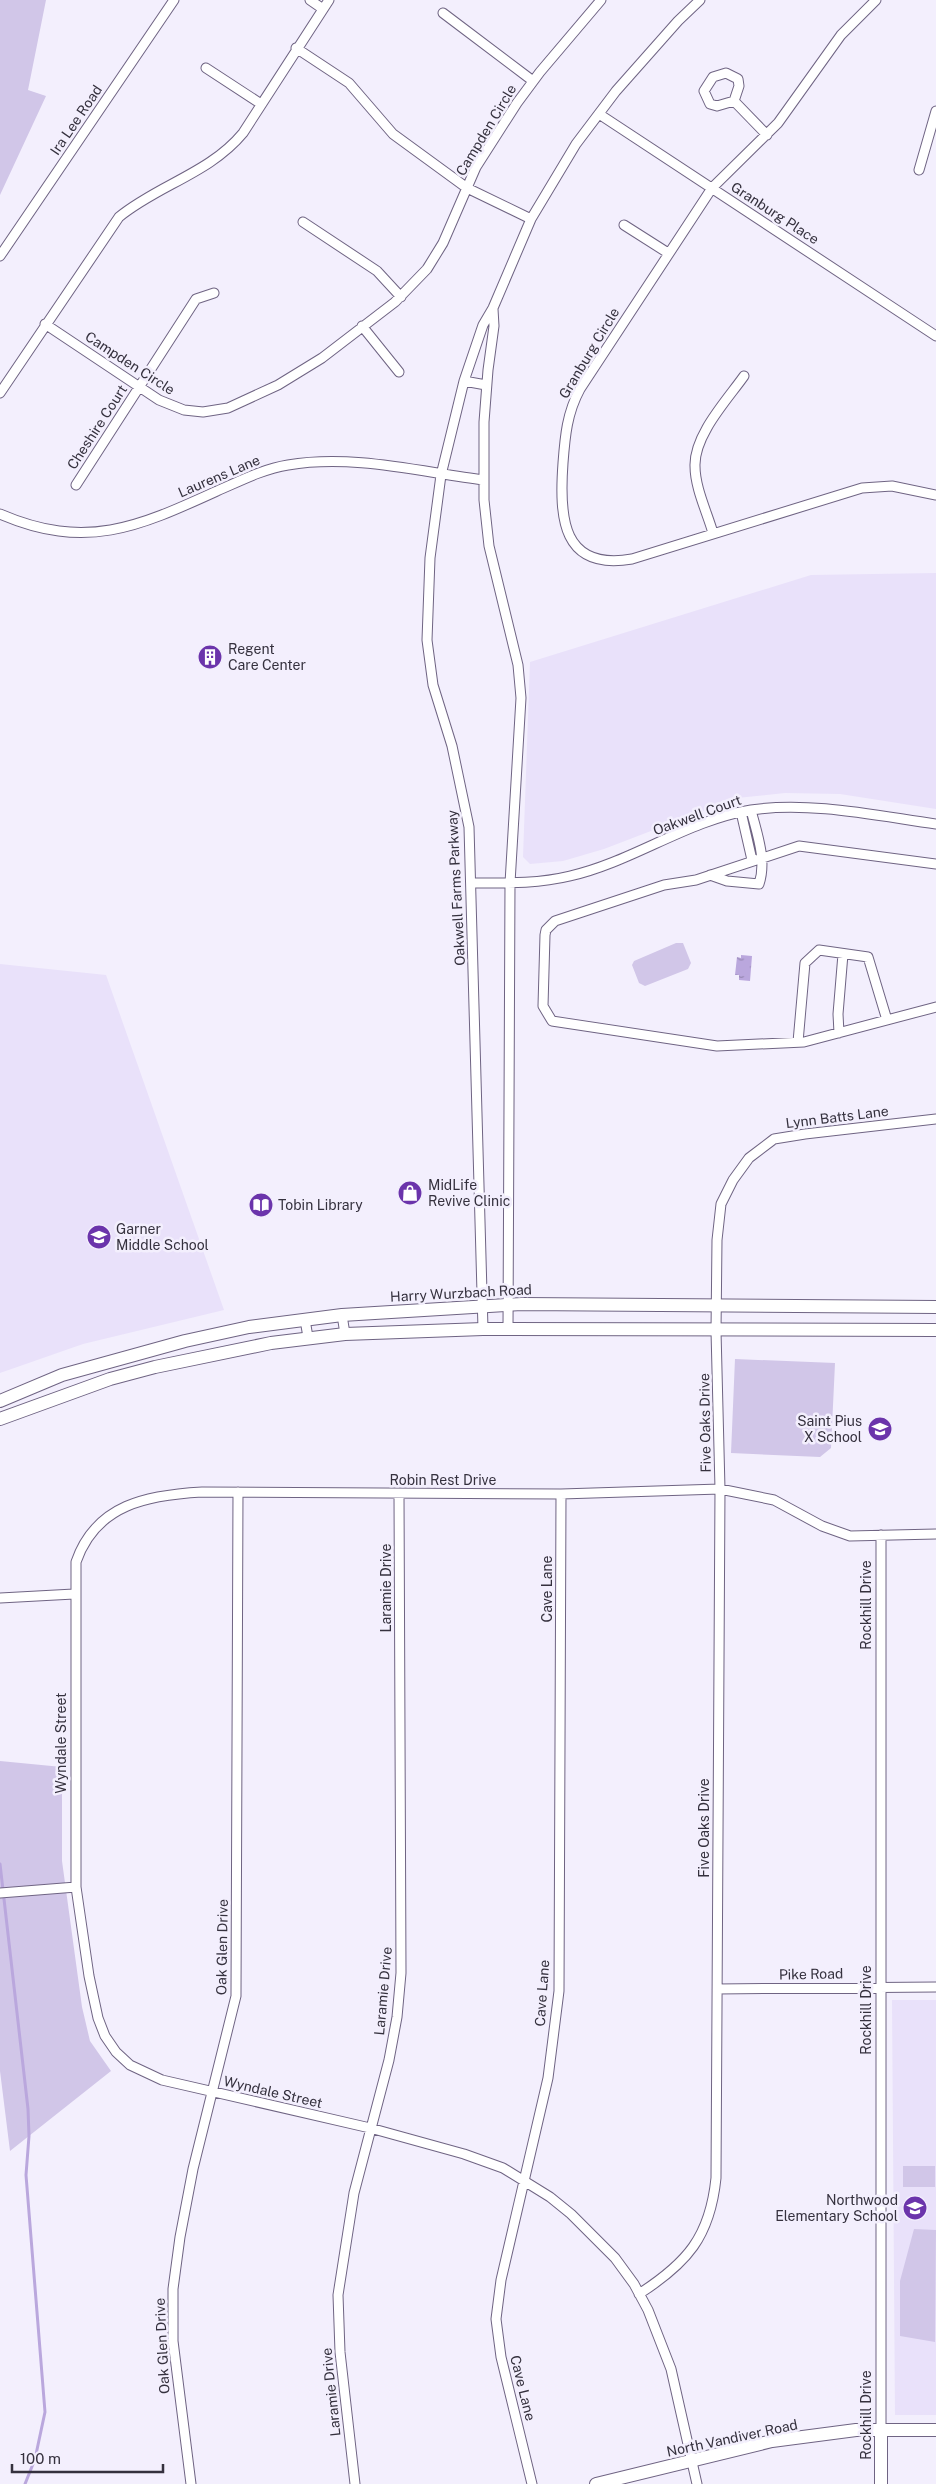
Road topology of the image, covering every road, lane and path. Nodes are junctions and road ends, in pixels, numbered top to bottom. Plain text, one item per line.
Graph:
1 (174, 0) edge
2 (310, 0) edge
3 (329, 0) edge
4 (601, 0) edge
5 (700, 0) edge
6 (876, 0) edge
7 (323, 9) junction
8 (443, 12) dead end
9 (296, 48) junction
10 (206, 68) dead end
11 (533, 81) junction
12 (734, 101) dead end
13 (261, 104) junction
14 (936, 111) edge
15 (599, 114) junction
16 (767, 135) junction
17 (918, 170) dead end
18 (467, 188) junction
19 (712, 188) junction
20 (531, 219) junction
21 (303, 222) dead end
22 (624, 225) dead end
23 (668, 254) junction
24 (0, 256) edge
25 (214, 293) dead end
26 (401, 297) junction
27 (493, 308) junction
28 (45, 324) junction
29 (362, 326) junction
30 (936, 336) edge
31 (399, 372) dead end
32 (744, 376) dead end
33 (464, 380) junction
34 (486, 385) junction
35 (140, 388) junction
36 (0, 393) edge
37 (441, 474) junction
38 (484, 480) junction
39 (76, 485) dead end
40 (936, 495) edge
41 (0, 514) edge
42 (713, 533) junction
43 (751, 810) junction
44 (741, 812) junction
45 (936, 824) edge
46 (762, 857) junction
47 (752, 860) junction
48 (936, 864) edge
49 (710, 875) junction
50 (472, 882) junction
51 (510, 882) junction
52 (843, 954) junction
53 (936, 1007) edge
54 (887, 1020) junction
55 (838, 1033) junction
56 (798, 1042) junction
57 (936, 1119) edge
58 (508, 1304) junction
59 (483, 1305) junction
60 (717, 1305) junction
61 (936, 1307) edge
62 (342, 1315) junction
63 (305, 1320) junction
64 (483, 1329) junction
65 (508, 1329) junction
66 (936, 1330) edge
67 (716, 1331) junction
68 (345, 1334) junction
69 (308, 1337) junction
70 (150, 1351) junction
71 (155, 1367) junction
72 (0, 1401) edge
73 (0, 1419) edge
74 (720, 1488) junction
75 (238, 1492) junction
76 (399, 1494) junction
77 (561, 1494) junction
78 (936, 1534) edge
79 (881, 1536) junction
80 (74, 1594) junction
81 (0, 1598) edge
82 (76, 1887) junction
83 (0, 1894) edge
84 (880, 1986) junction
85 (936, 1987) edge
86 (717, 1989) junction
87 (212, 2092) junction
88 (370, 2128) junction
89 (523, 2181) junction
90 (639, 2294) junction
91 (936, 2430) edge
92 (881, 2431) junction
93 (692, 2461) junction
94 (191, 2484) edge
95 (355, 2484) edge
96 (532, 2484) edge
97 (596, 2484) edge
98 (697, 2484) edge
99 (881, 2484) edge

1 - 24 street, Ira Lee Road
2 - 7 street
3 - 7 street
4 - 11 street, Campden Circle
5 - 15 street, Oakwell Farms Parkway
6 - 16 street, Granburg Circle
7 - 9 street
8 - 11 street
9 - 13 street
9 - 18 street
10 - 13 street
11 - 18 street, Campden Circle
12 - 16 street
13 - 28 street
14 - 17 street
15 - 19 street, Granburg Place
15 - 20 street, Oakwell Farms Parkway
16 - 19 street, Granburg Circle
18 - 20 street
18 - 26 street, Campden Circle
19 - 23 street, Granburg Circle
19 - 30 street, Granburg Place
20 - 27 street, Oakwell Farms Parkway
21 - 26 street
22 - 23 street
23 - 42 street, Granburg Circle
25 - 35 street, Cheshire Court
26 - 29 street, Campden Circle
27 - 33 street, Oakwell Farms Parkway
27 - 34 street, Oakwell Farms Parkway
28 - 35 street, Campden Circle
28 - 36 street
29 - 31 street
29 - 35 street, Campden Circle
32 - 42 street
33 - 34 street
33 - 37 street, Oakwell Farms Parkway
34 - 38 street, Oakwell Farms Parkway
35 - 39 street, Cheshire Court
37 - 38 street, Laurens Lane
37 - 41 street, Laurens Lane
37 - 50 street, Oakwell Farms Parkway
38 - 51 street, Oakwell Farms Parkway
40 - 42 street, Granburg Circle
43 - 44 street, Oakwell Court
43 - 45 street, Oakwell Court
43 - 46 street
44 - 47 street
44 - 51 street, Oakwell Court
46 - 47 street
46 - 48 street
46 - 49 street
47 - 49 street
49 - 56 street
50 - 51 street, Oakwell Court
50 - 59 street, Oakwell Farms Parkway
51 - 58 street, Oakwell Farms Parkway
52 - 54 street
52 - 55 street
52 - 56 street
53 - 54 street
54 - 55 street
55 - 56 street
57 - 60 street, Lynn Batts Lane
58 - 59 main road, Harry Wurzbach Road
58 - 60 main road, Harry Wurzbach Road
58 - 65 street, Oakwell Farms Parkway
59 - 62 main road, Harry Wurzbach Road
59 - 64 street, Oakwell Farms Parkway
60 - 61 main road, Harry Wurzbach Road
60 - 67 street, Lynn Batts Lane
62 - 63 main road, Harry Wurzbach Road
62 - 68 street
63 - 69 street
63 - 70 main road, Harry Wurzbach Road
64 - 65 main road
64 - 68 main road
65 - 67 main road
66 - 67 main road
67 - 74 street, Five Oaks Drive
68 - 69 main road
69 - 71 main road
70 - 71 street
70 - 72 main road, Harry Wurzbach Road
71 - 73 main road
74 - 77 street, Robin Rest Drive
74 - 79 street, Robin Rest Drive
74 - 86 street, Five Oaks Drive
75 - 76 street, Robin Rest Drive
75 - 80 street, Robin Rest Drive
75 - 87 street, Oak Glen Drive
76 - 77 street, Robin Rest Drive
76 - 88 street, Laramie Drive
77 - 89 street, Cave Lane
78 - 79 street, Robin Rest Drive
79 - 84 street, Rockhill Drive
80 - 81 street
80 - 82 street, Wyndale Street
82 - 83 street
82 - 87 street, Wyndale Street
84 - 85 street, Pike Road
84 - 86 street, Pike Road
84 - 92 street, Rockhill Drive
86 - 90 street, Five Oaks Drive
87 - 88 street, Wyndale Street
87 - 94 street, Oak Glen Drive
88 - 89 street, Wyndale Street
88 - 95 street, Laramie Drive
89 - 90 street, Wyndale Street
89 - 96 street, Cave Lane
90 - 93 street, Wyndale Street
91 - 92 main road, North Vandiver Road
92 - 93 main road, North Vandiver Road
92 - 99 main road, Rockhill Drive
93 - 97 main road, North Vandiver Road
93 - 98 street, Wyndale Street

